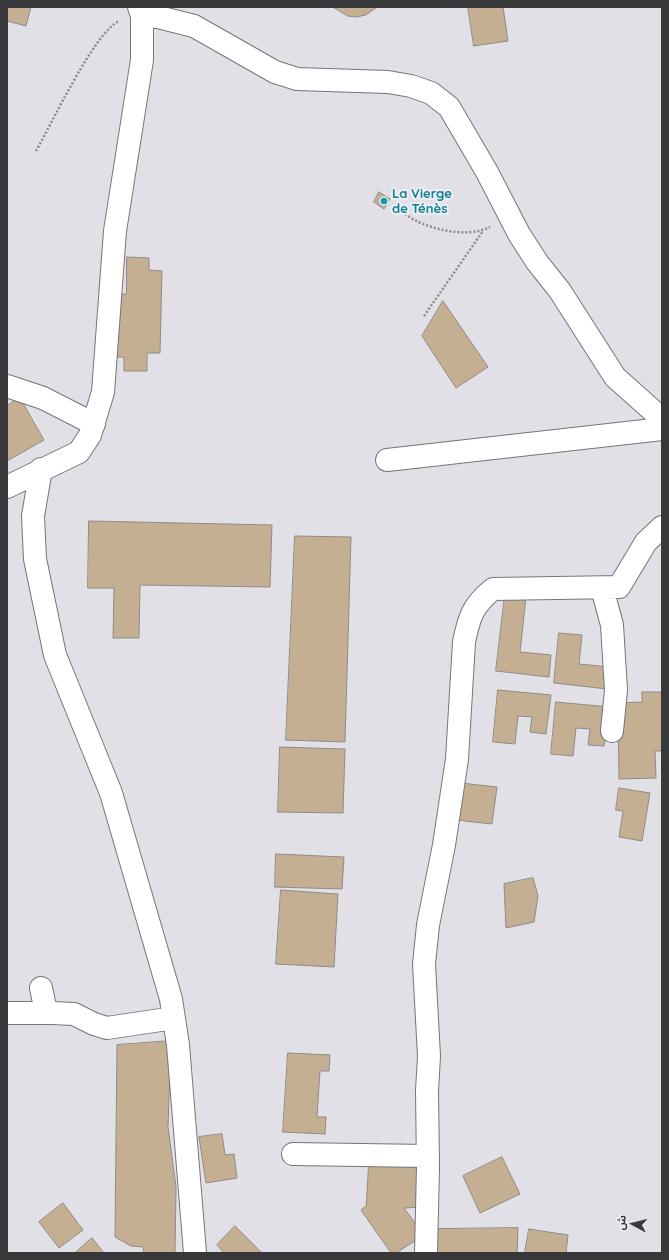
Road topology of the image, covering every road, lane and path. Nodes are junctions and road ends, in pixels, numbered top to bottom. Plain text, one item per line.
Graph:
1 (140, 12) edge
2 (187, 15) edge
3 (36, 151) dead end
4 (405, 214) dead end
5 (510, 217) junction
6 (483, 231) junction
7 (424, 316) dead end
8 (7, 386) edge
9 (662, 419) edge
10 (94, 424) junction
11 (662, 429) edge
12 (387, 460) dead end
13 (41, 469) junction
14 (7, 487) edge
15 (662, 527) edge
16 (602, 588) junction
17 (612, 731) dead end
18 (41, 988) dead end
19 (7, 1013) edge
20 (52, 1013) junction
21 (174, 1018) junction
22 (293, 1154) dead end
23 (428, 1156) junction
24 (195, 1253) edge
25 (426, 1253) edge

1 - 2 street
1 - 3 path
1 - 10 street
2 - 5 street
4 - 6 path
5 - 6 path
5 - 9 street
6 - 7 path
8 - 10 street
10 - 13 street
11 - 12 street
13 - 14 street
13 - 21 street
15 - 16 street
16 - 17 street
16 - 23 street
18 - 20 street
19 - 20 street
20 - 21 street
21 - 24 street
22 - 23 street
23 - 25 street

